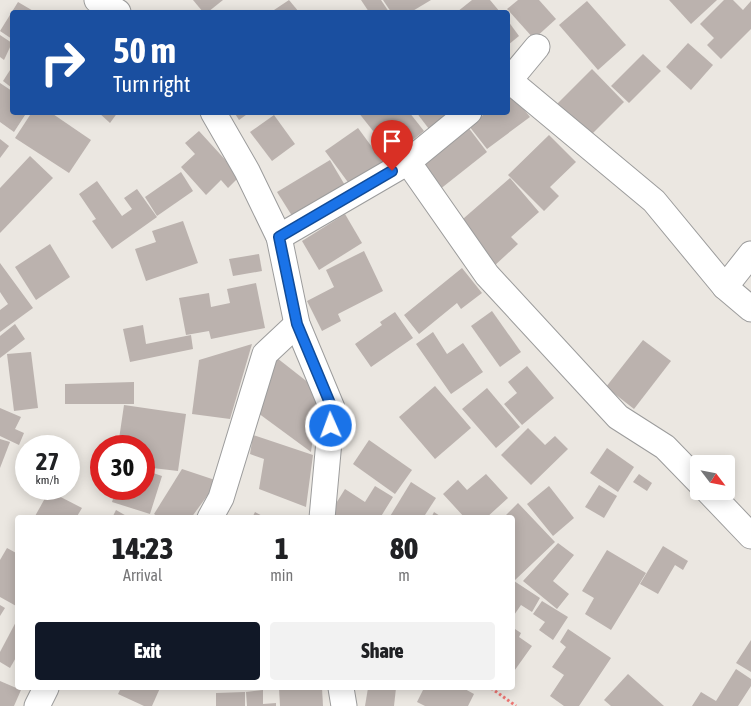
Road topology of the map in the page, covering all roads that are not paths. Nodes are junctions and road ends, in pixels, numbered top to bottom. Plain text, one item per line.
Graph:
1 (97, 0) edge
2 (114, 10) edge
3 (537, 47) dead end
4 (510, 79) edge
5 (510, 83) edge
6 (215, 115) edge
7 (465, 115) edge
8 (408, 162) junction
9 (279, 237) junction
10 (751, 254) edge
11 (725, 287) junction
12 (751, 309) edge
13 (297, 324) junction
14 (690, 473) edge
15 (717, 500) edge
16 (212, 515) edge
17 (322, 515) edge
18 (751, 536) edge
19 (45, 690) edge
20 (340, 690) edge
21 (37, 706) edge
22 (344, 706) edge

1 - 2 street
3 - 4 street
5 - 11 street
6 - 9 street
7 - 8 street
8 - 9 street
8 - 14 street
9 - 13 street
10 - 11 street
11 - 12 street
13 - 16 street
13 - 17 street
15 - 18 street
19 - 21 street
20 - 22 street

